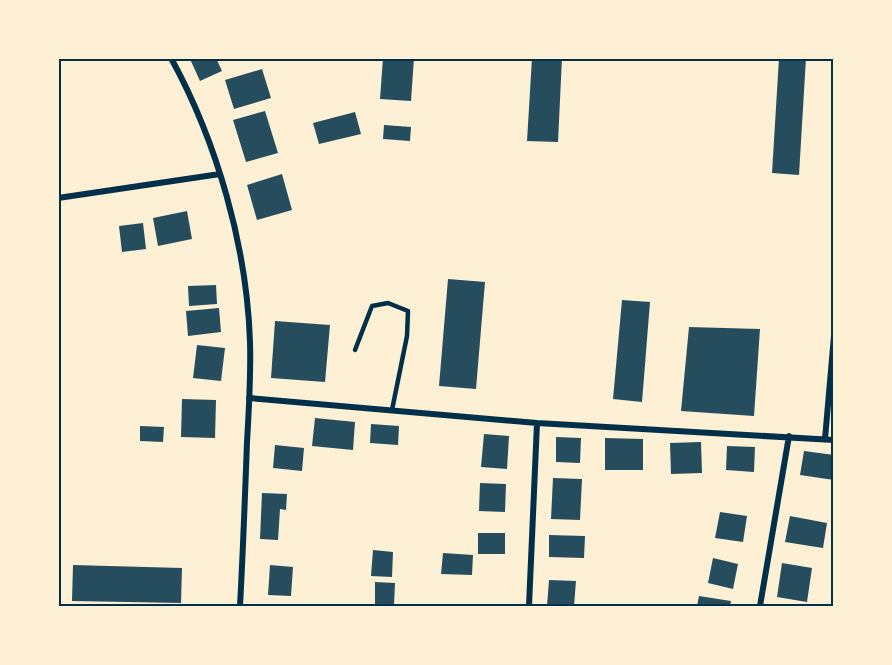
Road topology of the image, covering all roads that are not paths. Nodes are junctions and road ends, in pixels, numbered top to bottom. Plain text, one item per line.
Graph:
1 (171, 58) edge
2 (220, 174) junction
3 (58, 198) edge
4 (834, 336) edge
5 (355, 350) dead end
6 (249, 398) junction
7 (392, 410) junction
8 (537, 423) junction
9 (789, 436) junction
10 (825, 439) junction
11 (834, 440) edge
12 (240, 606) edge
13 (530, 606) edge
14 (760, 606) edge

1 - 2 street
2 - 3 street
2 - 6 street
4 - 10 street
5 - 7 lane
6 - 7 street
6 - 12 street
7 - 8 street
8 - 9 street
8 - 13 street
9 - 10 street
9 - 14 street
10 - 11 street

